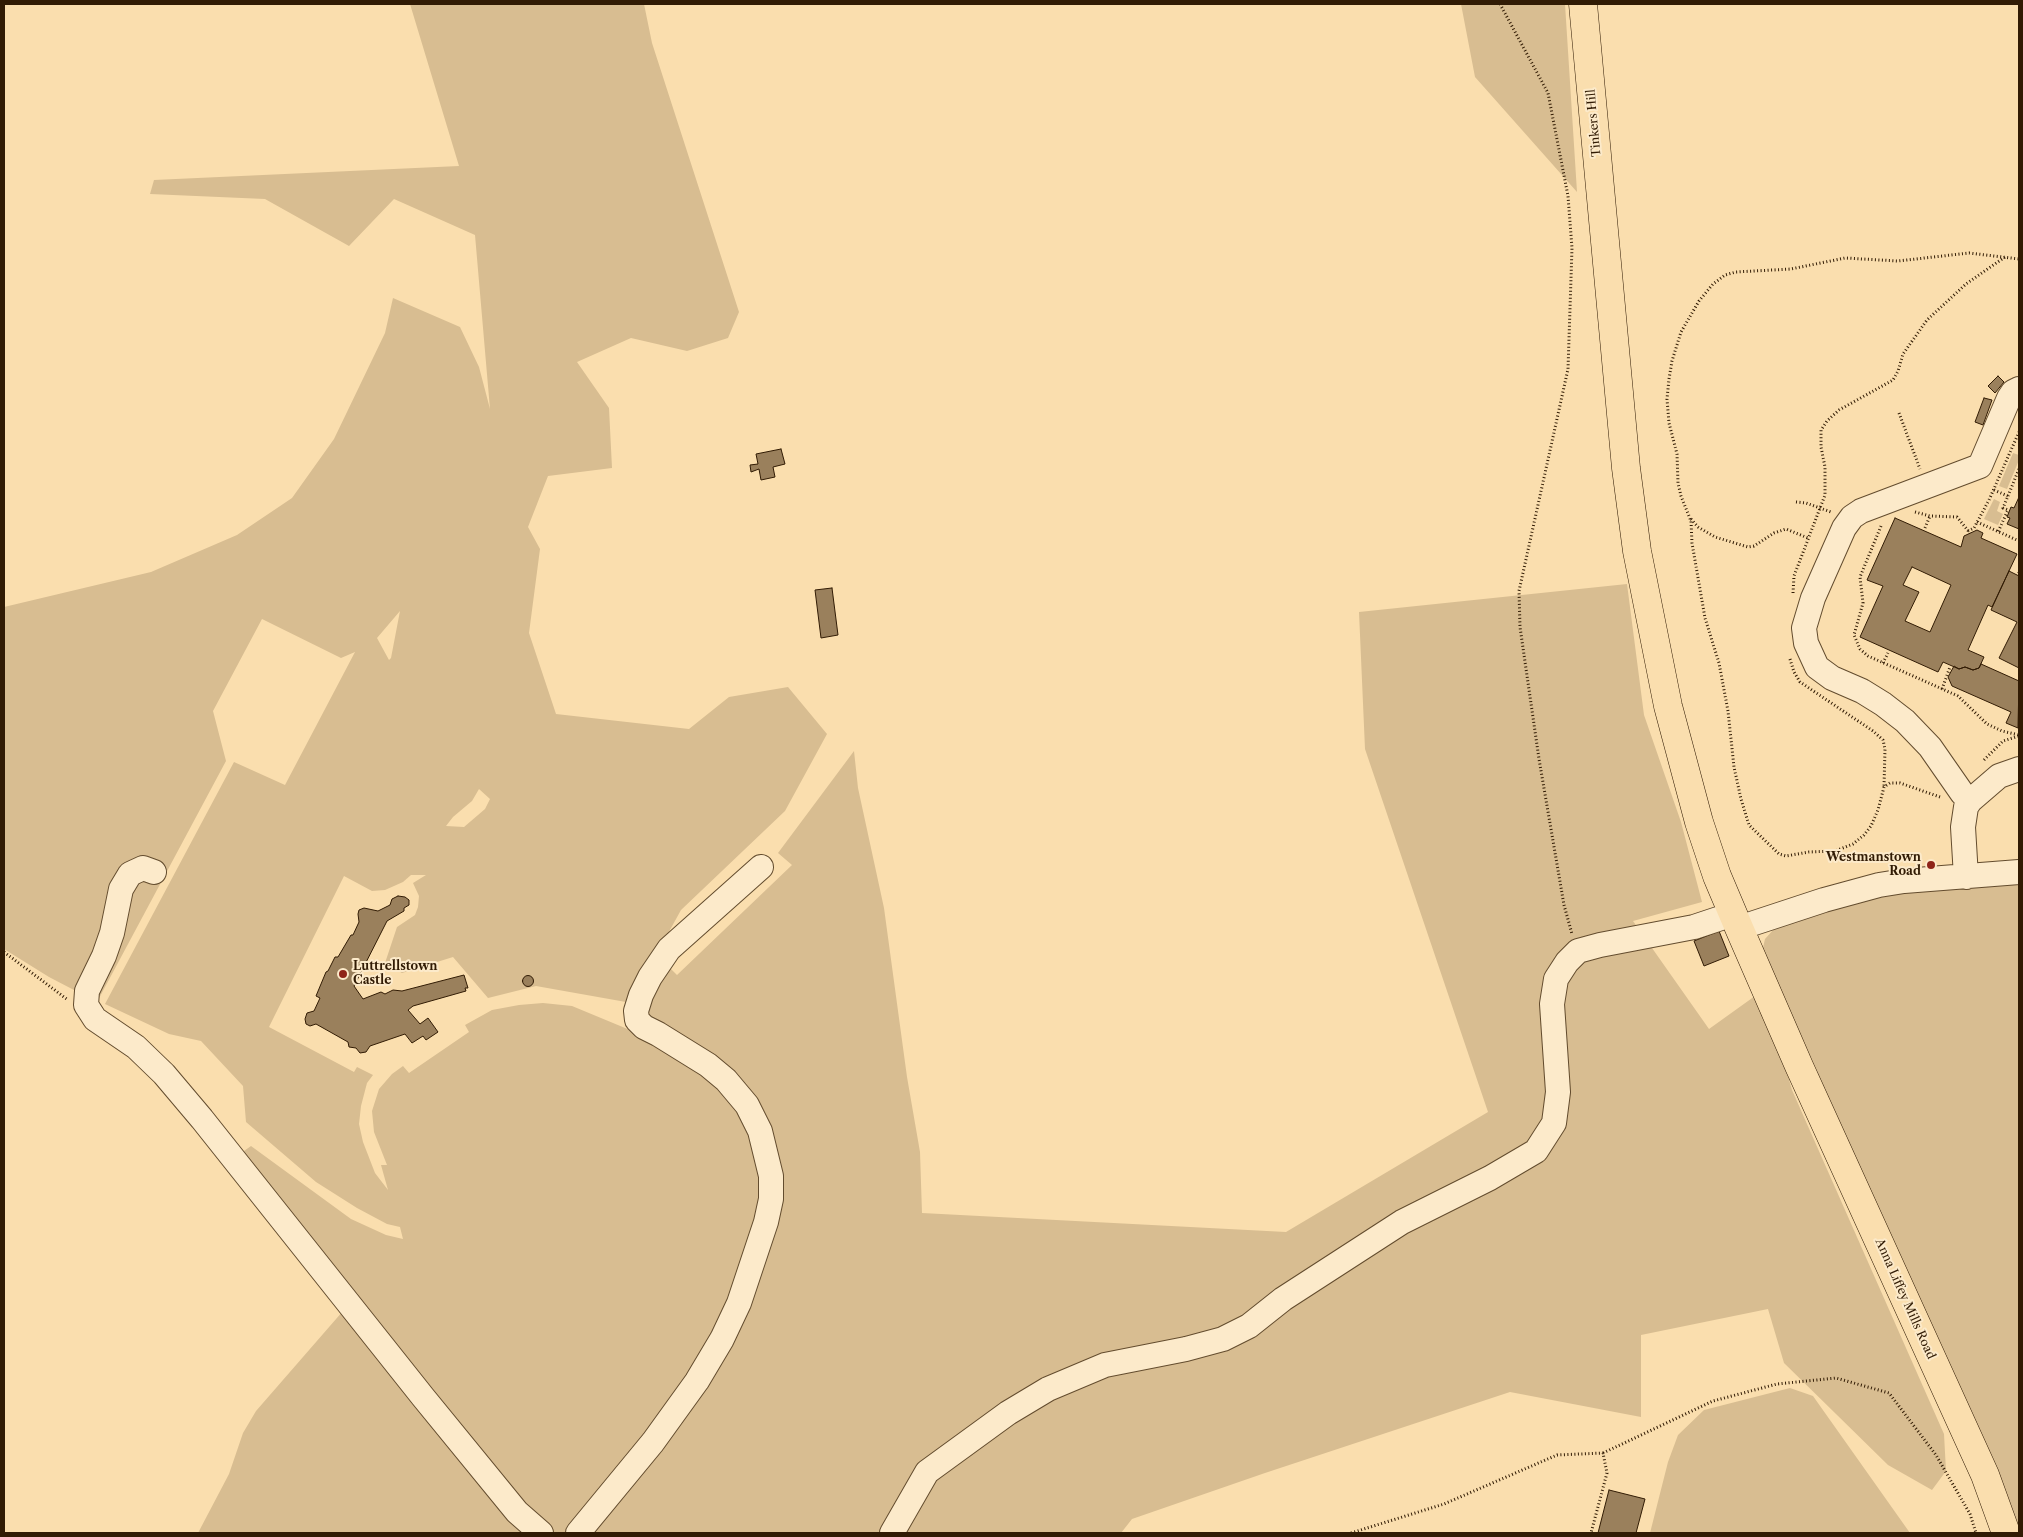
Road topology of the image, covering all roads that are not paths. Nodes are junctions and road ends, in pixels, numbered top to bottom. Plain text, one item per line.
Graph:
1 (1583, 4) edge
2 (2019, 389) edge
3 (2019, 769) edge
4 (1967, 806) junction
5 (761, 867) dead end
6 (154, 872) dead end
7 (2019, 872) edge
8 (1966, 877) junction
9 (1736, 921) junction
10 (541, 1533) edge
11 (578, 1533) edge
12 (892, 1533) edge
13 (2006, 1533) edge

1 - 9 main road, Tinkers Hill
2 - 4 street
3 - 4 street
4 - 8 street
5 - 11 street
6 - 10 street
7 - 8 street
8 - 9 street
9 - 12 street
9 - 13 main road, Anna Liffey Mills Road

